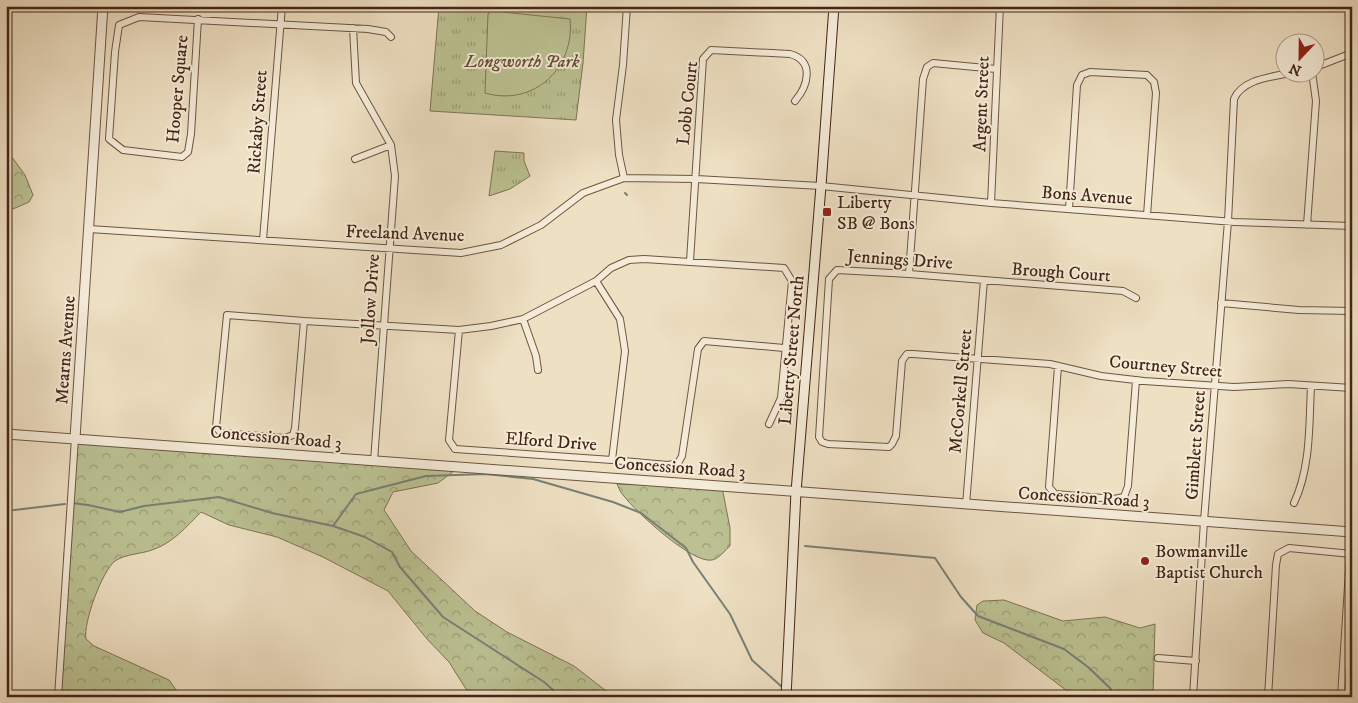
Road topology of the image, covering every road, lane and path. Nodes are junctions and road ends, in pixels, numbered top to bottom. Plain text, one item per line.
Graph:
1 (104, 6) edge
2 (282, 6) edge
3 (627, 6) edge
4 (834, 6) edge
5 (1000, 6) edge
6 (198, 20) junction
7 (280, 23) junction
8 (353, 28) junction
9 (391, 37) dead end
10 (1352, 53) edge
11 (1326, 63) edge
12 (996, 69) junction
13 (1276, 77) edge
14 (1313, 82) edge
15 (795, 101) dead end
16 (391, 145) junction
17 (354, 159) dead end
18 (624, 178) junction
19 (696, 179) junction
20 (821, 186) junction
21 (915, 195) junction
22 (991, 203) junction
23 (1069, 209) junction
24 (1147, 215) junction
25 (1228, 221) junction
26 (1307, 225) junction
27 (1352, 226) edge
28 (89, 230) junction
29 (263, 240) junction
30 (389, 249) junction
31 (690, 261) junction
32 (908, 274) junction
33 (984, 280) junction
34 (596, 281) junction
35 (1136, 298) dead end
36 (1221, 303) junction
37 (1352, 311) edge
38 (523, 319) junction
39 (304, 321) junction
40 (383, 325) junction
41 (458, 330) junction
42 (784, 348) junction
43 (978, 358) junction
44 (1058, 366) junction
45 (538, 370) dead end
46 (1136, 380) junction
47 (1214, 386) junction
48 (1311, 386) junction
49 (1352, 388) edge
50 (769, 424) dead end
51 (6, 434) edge
52 (75, 438) junction
53 (612, 460) junction
54 (374, 461) junction
55 (1352, 471) edge
56 (1352, 477) edge
57 (796, 492) junction
58 (1294, 503) dead end
59 (966, 504) junction
60 (1204, 521) junction
61 (1352, 532) edge
62 (1351, 554) edge
63 (1158, 658) dead end
64 (1196, 661) junction
65 (58, 697) edge
66 (786, 697) edge
67 (1193, 697) edge
68 (1268, 697) edge
69 (1341, 697) edge

1 - 28 street, Mearns Avenue
2 - 7 street, Rickaby Street
3 - 18 street
4 - 20 street, Liberty Street North
5 - 12 street, Argent Street
6 - 6 street, Hooper Square
6 - 7 street, Hooper Square
7 - 8 street, Hooper Square
7 - 29 street, Rickaby Street
8 - 9 street, Hooper Square
8 - 16 street, Jollow Drive
10 - 11 street
12 - 21 street
12 - 22 street, Argent Street
13 - 25 street, Gimblett Street
14 - 26 street
15 - 19 street, Lobb Court
16 - 17 street
16 - 30 street, Jollow Drive
18 - 19 street, Freeland Avenue
18 - 30 street, Freeland Avenue
19 - 20 street, Freeland Avenue
19 - 31 street
20 - 21 street, Bons Avenue
20 - 57 street, Liberty Street North
21 - 22 street, Bons Avenue
21 - 32 street
22 - 23 street, Bons Avenue
23 - 24 street, Bons Avenue
23 - 24 street
24 - 25 street, Bons Avenue
25 - 26 street, Bons Avenue
25 - 36 street, Gimblett Street
26 - 27 street, Bons Avenue
28 - 29 street, Freeland Avenue
28 - 52 street, Mearns Avenue
29 - 30 street, Freeland Avenue
30 - 40 street, Jollow Drive
31 - 34 street
31 - 42 street
32 - 33 street, Jennings Drive
32 - 43 street, Jennings Drive
33 - 35 street, Brough Court
33 - 43 street, McCorkell Street
34 - 38 street
34 - 53 street
36 - 37 street
36 - 47 street, Gimblett Street
38 - 41 street
38 - 45 street
39 - 39 street
39 - 40 street
40 - 41 street
40 - 54 street, Jollow Drive
41 - 53 street, Elford Drive
42 - 50 street
42 - 53 street, Elford Drive
43 - 44 street, Courtney Street
43 - 59 street, McCorkell Street
44 - 46 street, Courtney Street
44 - 46 street
46 - 47 street, Courtney Street
47 - 48 street, Courtney Street
47 - 60 street, Gimblett Street
48 - 49 street, Courtney Street
48 - 58 street
51 - 52 street, Concession Road 3
52 - 54 street, Concession Road 3
52 - 65 street, Mearns Avenue
54 - 57 street, Concession Road 3
55 - 56 street
57 - 59 street, Concession Road 3
57 - 66 street, Liberty Street North
59 - 60 street, Concession Road 3
60 - 61 street, Concession Road 3
60 - 64 street, Gimblett Street
62 - 68 street
62 - 69 street
63 - 64 street
64 - 67 street, Gimblett Street

